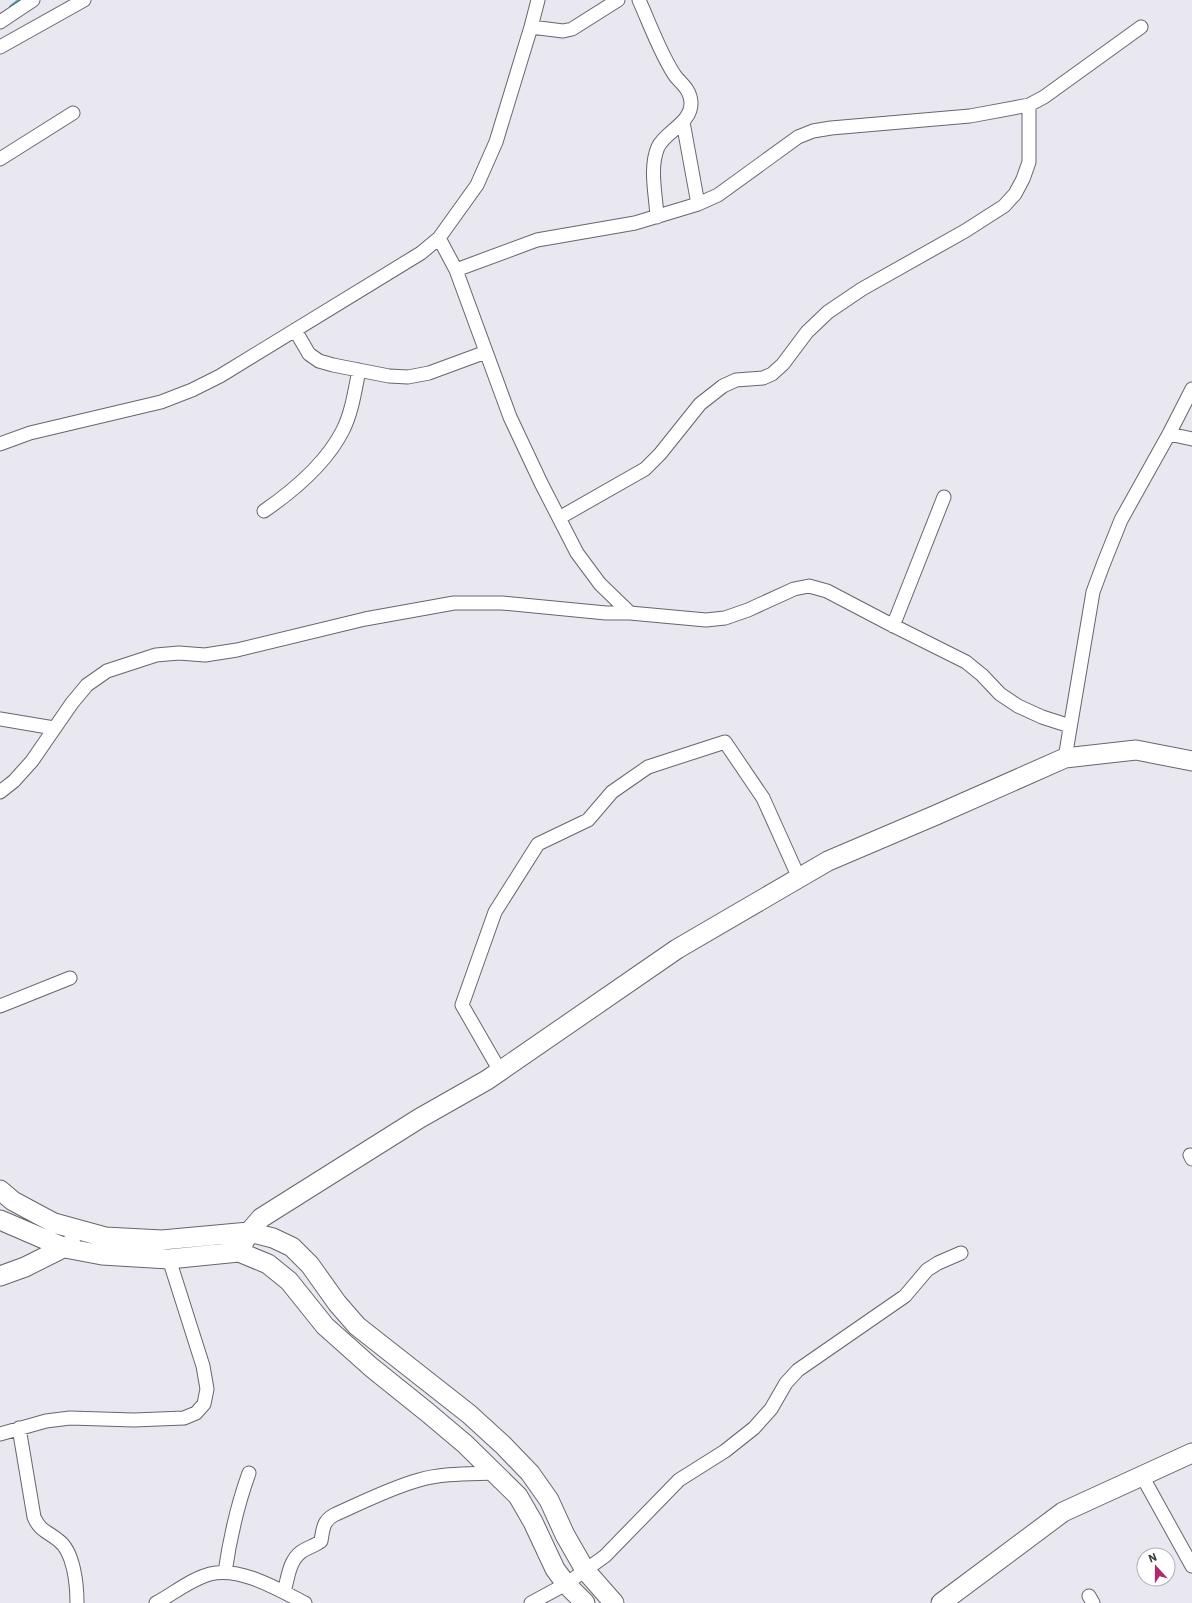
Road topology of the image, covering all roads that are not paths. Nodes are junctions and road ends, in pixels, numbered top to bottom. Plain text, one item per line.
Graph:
1 (32, 0) edge
2 (84, 0) edge
3 (538, 0) edge
4 (618, 0) edge
5 (640, 0) edge
6 (0, 22) edge
7 (531, 27) junction
8 (1141, 27) dead end
9 (0, 47) edge
10 (1029, 105) junction
11 (73, 113) dead end
12 (683, 122) junction
13 (0, 159) edge
14 (698, 204) junction
15 (657, 216) junction
16 (439, 238) junction
17 (456, 270) junction
18 (295, 330) junction
19 (486, 352) junction
20 (359, 370) junction
21 (1192, 389) edge
22 (1169, 434) junction
23 (1192, 439) edge
24 (0, 444) edge
25 (944, 498) dead end
26 (264, 511) dead end
27 (559, 518) junction
28 (630, 613) junction
29 (893, 626) junction
30 (0, 719) edge
31 (1070, 726) junction
32 (54, 728) junction
33 (1065, 758) junction
34 (1192, 761) edge
35 (0, 792) edge
36 (799, 878) junction
37 (70, 978) dead end
38 (0, 1006) edge
39 (500, 1071) junction
40 (0, 1190) edge
41 (0, 1220) edge
42 (88, 1232) junction
43 (249, 1232) junction
44 (65, 1248) junction
45 (238, 1252) junction
46 (961, 1253) dead end
47 (169, 1259) junction
48 (1, 1278) edge
49 (19, 1428) junction
50 (0, 1434) edge
51 (1192, 1453) edge
52 (249, 1473) dead end
53 (495, 1473) junction
54 (1142, 1476) junction
55 (1192, 1566) edge
56 (586, 1570) junction
57 (225, 1572) junction
58 (566, 1584) junction
59 (284, 1592) junction
60 (77, 1603) edge
61 (156, 1603) edge
62 (305, 1603) edge
63 (531, 1603) edge
64 (585, 1603) edge
65 (614, 1603) edge
66 (941, 1603) edge

1 - 6 street
2 - 9 street
3 - 7 street
4 - 7 street
5 - 12 street
7 - 16 street
8 - 10 street
10 - 14 street
10 - 27 street
11 - 13 street
12 - 14 street
12 - 15 street
14 - 15 street
15 - 17 street
16 - 17 street
16 - 18 street
17 - 19 street
18 - 20 street
18 - 24 street
19 - 20 street
19 - 27 street
20 - 26 street
21 - 22 street
22 - 23 street
22 - 31 street
25 - 29 street
27 - 28 street
28 - 29 street
28 - 32 street
29 - 31 street
30 - 32 street
31 - 33 street
32 - 35 street
33 - 34 street
33 - 36 street
36 - 39 street
36 - 39 street
37 - 38 street
39 - 43 street
40 - 42 street
41 - 44 street
42 - 43 street
42 - 44 street
43 - 45 street
43 - 56 street
44 - 47 street
44 - 48 street
45 - 47 street
45 - 53 street
46 - 56 street
47 - 49 street
49 - 50 street
49 - 60 street
51 - 54 street
52 - 57 street
53 - 58 street
53 - 59 street
54 - 55 street
54 - 66 street
56 - 58 street
56 - 65 street
57 - 59 street
57 - 61 street
58 - 63 street
58 - 64 street
59 - 62 street

